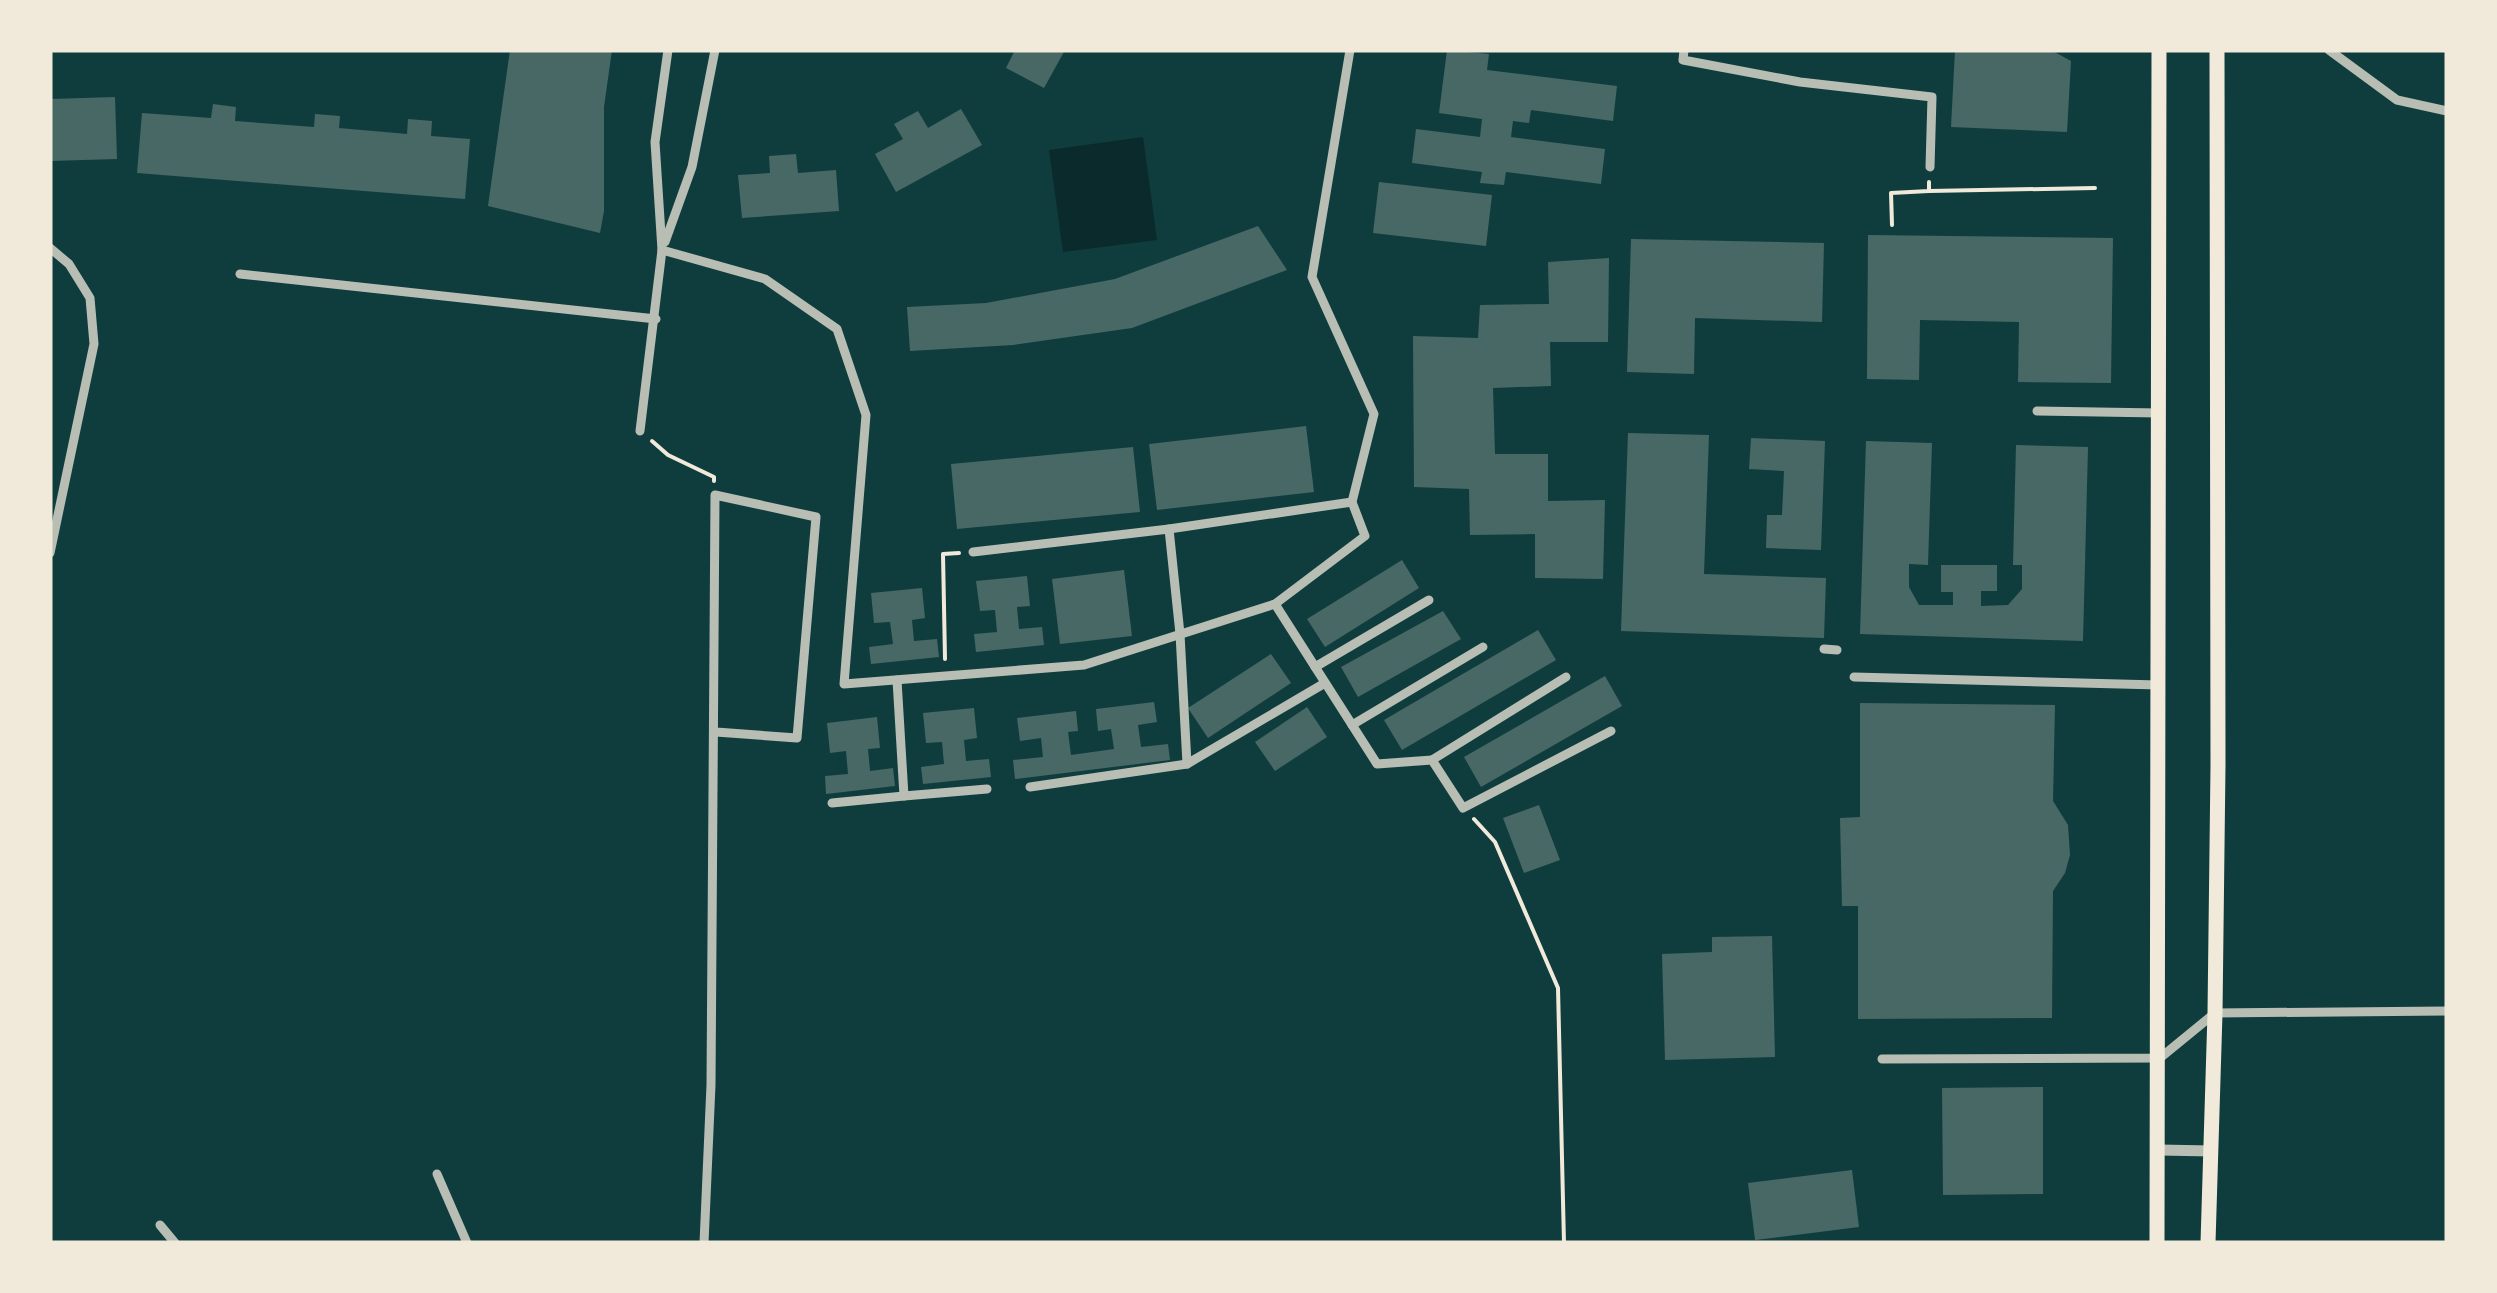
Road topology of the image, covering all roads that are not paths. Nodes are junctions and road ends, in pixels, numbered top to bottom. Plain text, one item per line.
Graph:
1 (668, 50) edge
2 (715, 50) edge
3 (1350, 50) edge
4 (1684, 50) edge
5 (2159, 50) edge
6 (2216, 50) edge
7 (2328, 50) edge
8 (2447, 111) edge
9 (1930, 167) road end
10 (50, 248) edge
11 (662, 250) junction
12 (240, 274) dead end
13 (656, 318) junction
14 (2036, 410) dead end
15 (2159, 413) junction
16 (640, 431) road end
17 (1352, 502) junction
18 (1169, 529) junction
19 (973, 552) dead end
20 (50, 553) edge
21 (1429, 600) dead end
22 (1274, 604) junction
23 (1180, 634) junction
24 (1483, 647) dead end
25 (1824, 649) dead end
26 (1837, 650) dead end
27 (1315, 667) junction
28 (1854, 676) dead end
29 (1566, 677) dead end
30 (897, 680) junction
31 (1325, 683) junction
32 (2159, 685) junction
33 (1352, 725) junction
34 (1611, 731) dead end
35 (716, 732) junction
36 (1432, 760) junction
37 (1187, 764) junction
38 (1030, 787) dead end
39 (988, 789) dead end
40 (904, 796) junction
41 (832, 803) dead end
42 (2447, 1011) edge
43 (2215, 1014) junction
44 (2160, 1058) junction
45 (1882, 1059) dead end
46 (2159, 1150) junction
47 (2212, 1151) junction
48 (437, 1174) dead end
49 (160, 1225) dead end
50 (175, 1243) edge
51 (467, 1243) edge
52 (704, 1243) edge
53 (2157, 1243) edge
54 (2208, 1243) edge

1 - 11 street
2 - 11 street
3 - 17 street
4 - 9 street
5 - 15 highway
6 - 43 highway
7 - 8 street
10 - 20 street
11 - 13 street
11 - 30 street
12 - 13 street
13 - 16 street
14 - 15 street
15 - 32 highway
17 - 18 street
17 - 22 street
18 - 19 street
18 - 23 street
21 - 27 street
22 - 23 street
22 - 27 street
23 - 30 street
23 - 37 street
24 - 33 street
25 - 26 street
27 - 31 street
28 - 32 street
29 - 36 street
30 - 40 street
31 - 33 street
31 - 37 street
32 - 44 highway
33 - 36 street
34 - 36 street
35 - 35 street
35 - 52 street
37 - 38 street
39 - 40 street
40 - 41 street
42 - 43 street
43 - 44 street
43 - 47 highway
44 - 45 street
44 - 46 highway
46 - 47 street
46 - 53 highway
47 - 54 highway
48 - 51 street
49 - 50 street

